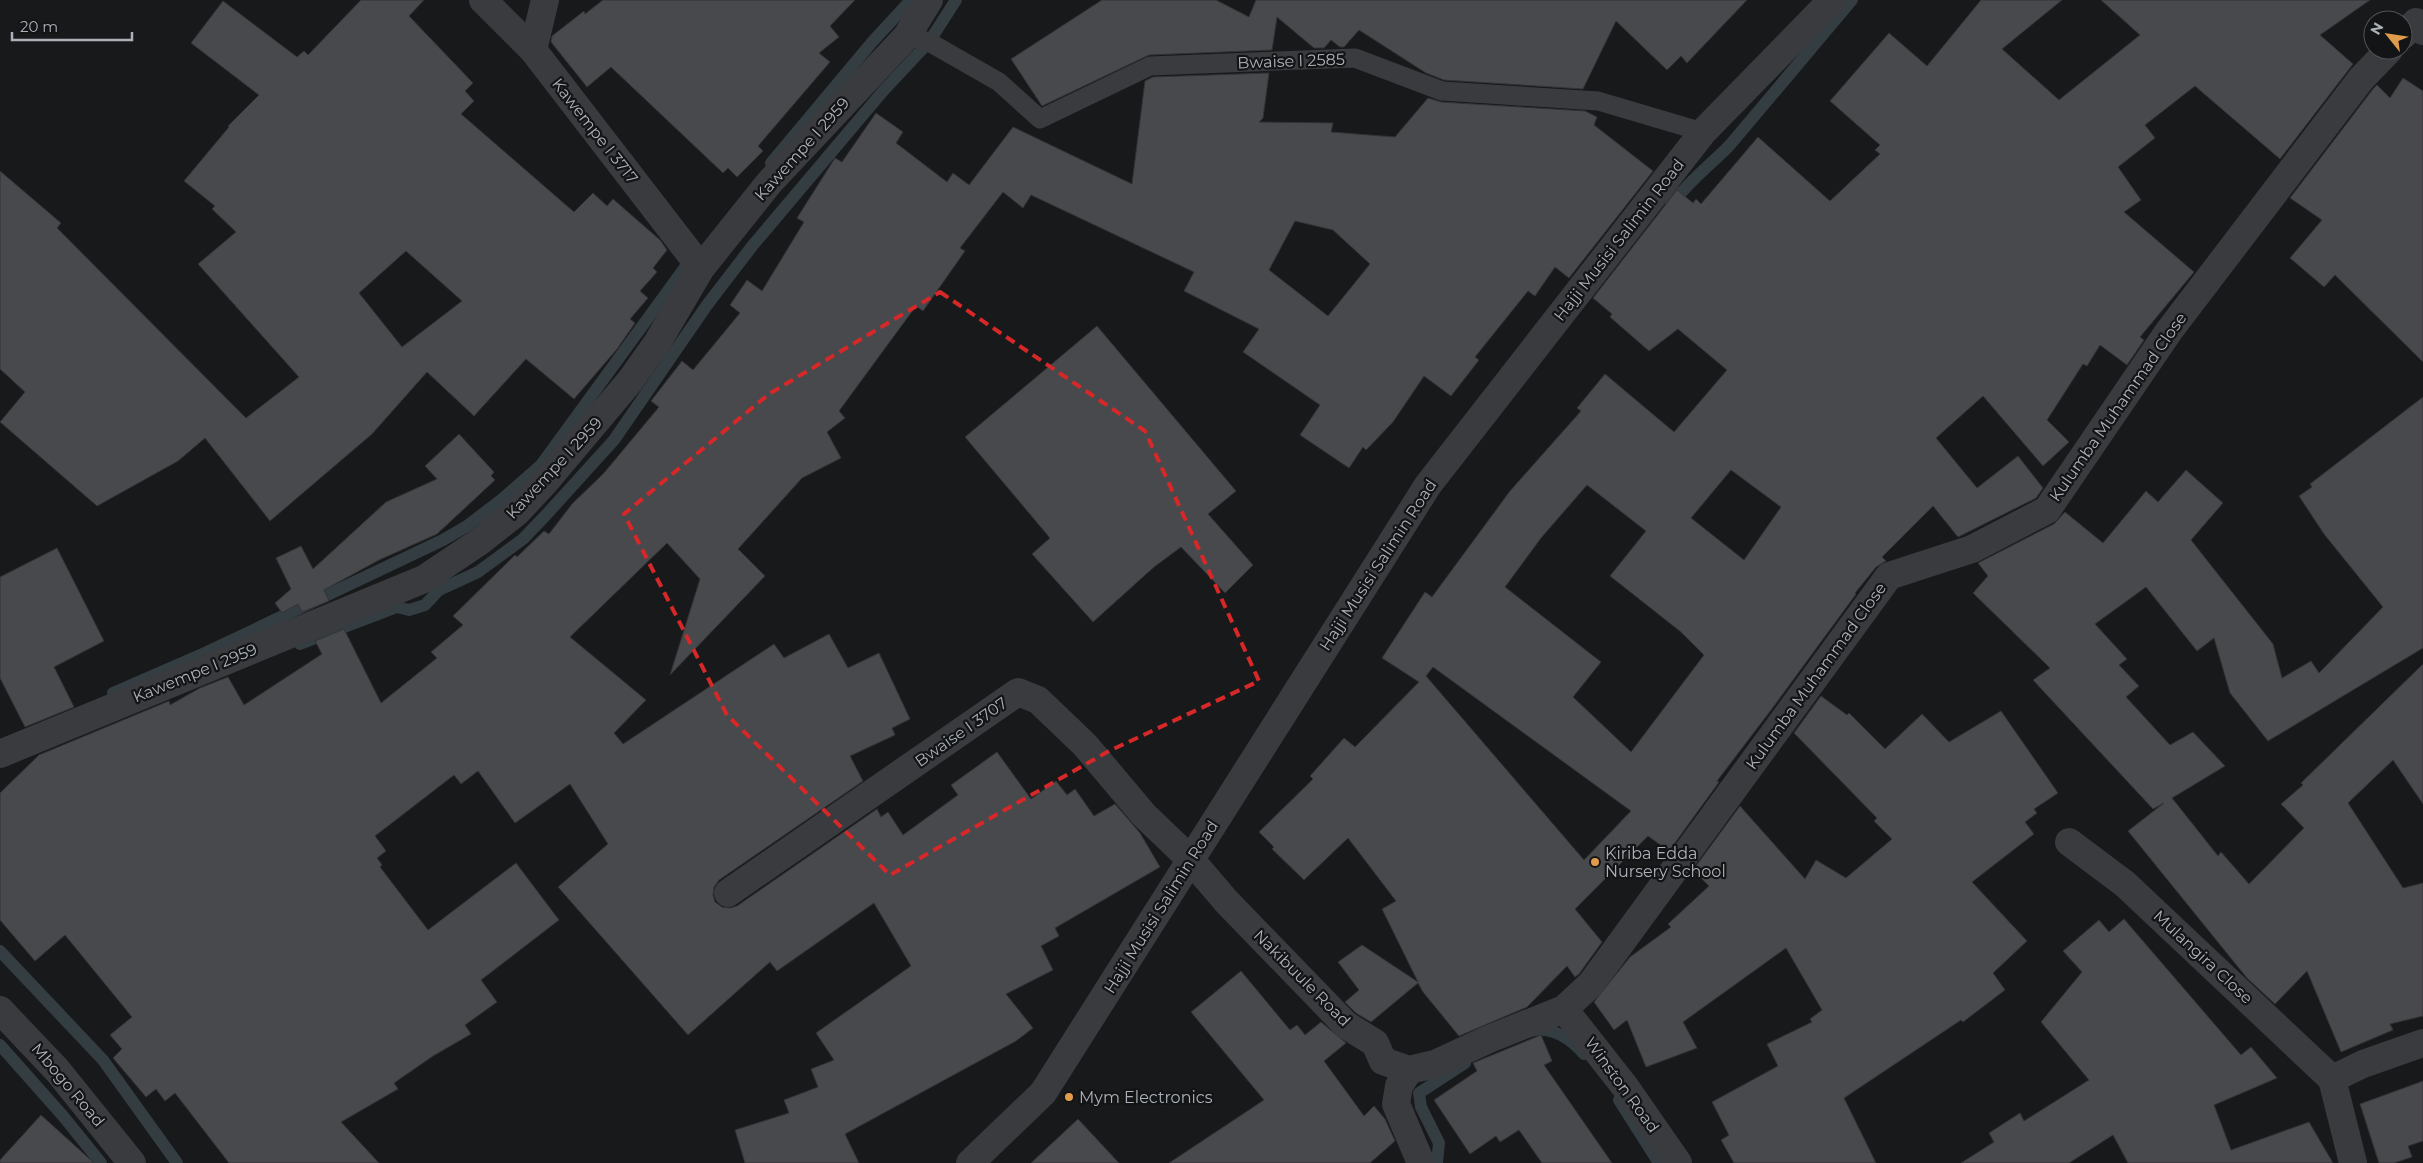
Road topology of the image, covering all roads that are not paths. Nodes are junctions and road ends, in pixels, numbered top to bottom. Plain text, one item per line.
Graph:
1 (483, 0) edge
2 (545, 0) edge
3 (930, 0) edge
4 (1832, 0) edge
5 (2413, 25) edge
6 (2423, 31) edge
7 (907, 36) junction
8 (533, 50) junction
9 (2379, 60) edge
10 (1703, 132) junction
11 (701, 268) junction
12 (0, 754) edge
13 (2068, 842) dead end
14 (1191, 860) junction
15 (728, 893) dead end
16 (1564, 1009) junction
17 (0, 1010) edge
18 (2423, 1044) edge
19 (1409, 1070) junction
20 (2332, 1079) junction
21 (132, 1163) edge
22 (970, 1163) edge
23 (1421, 1163) edge
24 (1678, 1163) edge
25 (2353, 1163) edge

1 - 8 street, Kawempe I 3717
2 - 8 street
3 - 7 street, Kawempe I 2959
4 - 10 street, Hajji Musisi Salimin Road
5 - 6 street
7 - 10 lane, Bwaise I 2585
7 - 11 street, Kawempe I 2959
8 - 11 street, Kawempe I 3717
9 - 16 street, Kulumba Muhammad Close
10 - 14 street, Hajji Musisi Salimin Road
11 - 12 street, Kawempe I 2959
13 - 20 street, Mulangira Close
14 - 15 street, Bwaise I 3707
14 - 19 street, Nakibuule Road
14 - 22 street, Hajji Musisi Salimin Road
16 - 19 street
16 - 24 street, Winston Road
17 - 21 street, Mbogo Road
18 - 20 street
19 - 23 street
20 - 25 street

